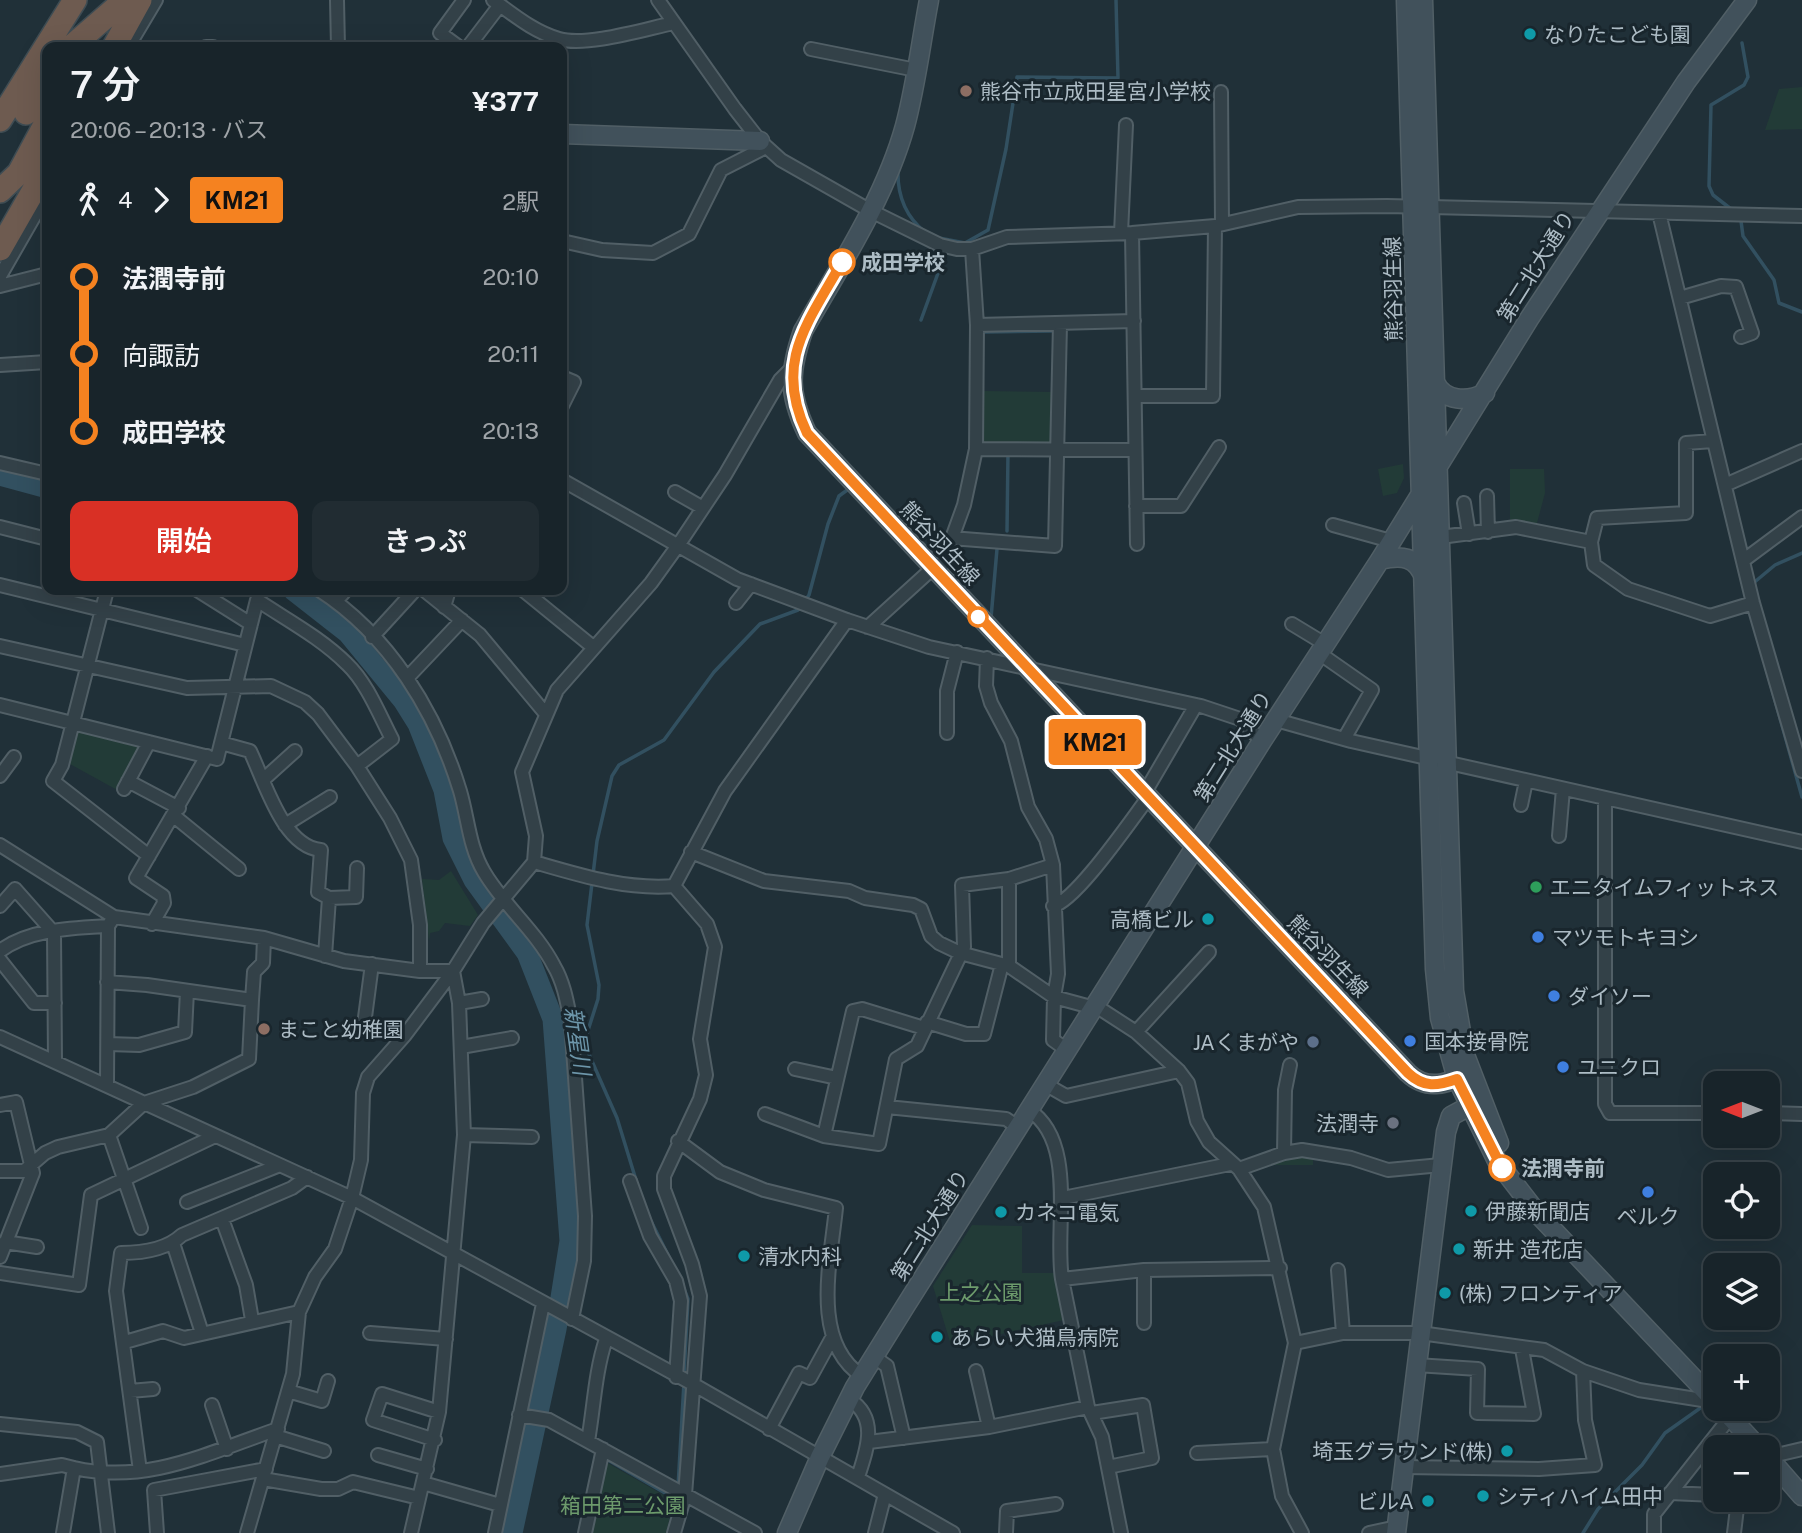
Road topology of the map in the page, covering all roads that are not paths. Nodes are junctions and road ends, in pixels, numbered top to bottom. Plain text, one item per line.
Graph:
1 (75, 0) edge
2 (125, 0) edge
3 (140, 0) edge
4 (156, 0) edge
5 (337, 0) edge
6 (464, 0) edge
7 (657, 0) edge
8 (929, 0) edge
9 (1406, 0) edge
10 (1423, 0) edge
11 (1748, 0) edge
12 (496, 3) edge
13 (674, 23) junction
14 (53, 42) edge
15 (77, 42) edge
16 (117, 42) edge
17 (131, 42) edge
18 (338, 42) edge
19 (452, 42) edge
20 (471, 42) edge
21 (811, 49) dead end
22 (42, 64) edge
23 (916, 71) junction
24 (42, 84) edge
25 (1221, 92) dead end
26 (16, 114) edge
27 (1126, 125) dead end
28 (42, 130) edge
29 (567, 134) edge
30 (763, 144) junction
31 (42, 176) edge
32 (0, 191) edge
33 (42, 203) edge
34 (1422, 207) junction
35 (869, 210) junction
36 (1598, 211) junction
37 (1660, 213) junction
38 (1802, 216) edge
39 (1218, 225) junction
40 (1127, 233) junction
41 (567, 242) edge
42 (0, 249) edge
43 (972, 249) junction
44 (42, 275) edge
45 (0, 276) edge
46 (0, 286) edge
47 (1680, 298) junction
48 (1133, 321) junction
49 (1060, 324) junction
50 (977, 325) junction
51 (1741, 337) dead end
52 (42, 362) edge
53 (0, 365) edge
54 (792, 368) junction
55 (567, 379) edge
56 (1435, 382) junction
57 (1485, 393) junction
58 (567, 396) edge
59 (1135, 396) junction
60 (1713, 441) junction
61 (1219, 447) dead end
62 (976, 449) junction
63 (1058, 450) junction
64 (1135, 450) junction
65 (1802, 451) edge
66 (0, 463) edge
67 (1438, 467) junction
68 (42, 473) edge
69 (567, 483) edge
70 (1725, 485) junction
71 (1422, 491) junction
72 (675, 492) dead end
73 (1487, 496) dead end
74 (1464, 503) dead end
75 (1136, 506) junction
76 (703, 508) junction
77 (1802, 517) edge
78 (1333, 525) dead end
79 (0, 527) edge
80 (1488, 531) junction
81 (1469, 534) junction
82 (42, 538) edge
83 (951, 538) junction
84 (1432, 538) junction
85 (1391, 541) junction
86 (1591, 542) junction
87 (679, 544) junction
88 (1137, 544) dead end
89 (1380, 560) junction
90 (1744, 560) junction
91 (936, 571) junction
92 (1425, 582) junction
93 (751, 584) junction
94 (0, 585) edge
95 (106, 595) edge
96 (205, 595) edge
97 (327, 595) edge
98 (341, 595) edge
99 (410, 595) edge
100 (430, 595) edge
101 (448, 595) edge
102 (529, 595) edge
103 (336, 601) junction
104 (1749, 601) junction
105 (736, 603) dead end
106 (444, 607) junction
107 (102, 611) junction
108 (461, 620) junction
109 (847, 620) junction
110 (251, 624) junction
111 (1292, 624) dead end
112 (868, 627) junction
113 (372, 637) junction
114 (245, 645) junction
115 (0, 646) edge
116 (593, 647) junction
117 (1322, 648) junction
118 (957, 652) junction
119 (987, 658) junction
120 (1023, 666) junction
121 (88, 667) junction
122 (408, 677) junction
123 (235, 686) junction
124 (0, 705) edge
125 (1196, 705) junction
126 (545, 713) junction
127 (1276, 720) junction
128 (74, 723) junction
129 (947, 733) dead end
130 (1344, 739) junction
131 (1262, 741) junction
132 (149, 742) junction
133 (221, 743) junction
134 (295, 751) dead end
135 (207, 756) junction
136 (15, 757) dead end
137 (1438, 759) junction
138 (1801, 764) edge
139 (357, 766) junction
140 (0, 775) edge
141 (264, 779) junction
142 (1526, 781) junction
143 (1563, 789) junction
144 (1146, 796) junction
145 (330, 797) dead end
146 (1605, 798) junction
147 (1521, 805) dead end
148 (176, 812) junction
149 (285, 825) junction
150 (1559, 836) dead end
151 (1802, 842) edge
152 (0, 845) edge
153 (1196, 850) junction
154 (691, 852) junction
155 (149, 856) junction
156 (534, 862) junction
157 (1053, 866) junction
158 (357, 868) dead end
159 (239, 869) dead end
160 (1009, 879) junction
161 (674, 886) junction
162 (329, 898) junction
163 (503, 898) junction
164 (0, 906) edge
165 (1053, 906) junction
166 (111, 921) junction
167 (152, 924) junction
168 (54, 933) junction
169 (264, 938) junction
170 (0, 951) edge
171 (1209, 952) dead end
172 (960, 953) junction
173 (326, 956) junction
174 (0, 960) edge
175 (372, 964) junction
176 (1006, 965) junction
177 (420, 971) junction
178 (453, 971) junction
179 (107, 982) junction
180 (187, 991) junction
181 (1054, 997) junction
182 (482, 999) dead end
183 (252, 1000) junction
184 (55, 1003) junction
185 (459, 1003) junction
186 (1092, 1010) junction
187 (364, 1025) dead end
188 (925, 1025) junction
189 (1136, 1032) junction
190 (0, 1037) edge
191 (512, 1038) dead end
192 (108, 1044) junction
193 (461, 1046) junction
194 (1067, 1050) junction
195 (55, 1061) junction
196 (1290, 1065) dead end
197 (795, 1069) dead end
198 (1179, 1071) junction
199 (1464, 1076) junction
200 (837, 1078) junction
201 (107, 1084) junction
202 (1045, 1084) junction
203 (145, 1103) junction
204 (1475, 1103) junction
205 (0, 1105) edge
206 (887, 1107) junction
207 (1029, 1110) junction
208 (1703, 1113) edge
209 (765, 1114) dead end
210 (1780, 1114) edge
211 (1802, 1114) edge
212 (1018, 1127) junction
213 (109, 1135) junction
214 (464, 1135) junction
215 (215, 1136) junction
216 (824, 1136) junction
217 (532, 1137) dead end
218 (678, 1141) junction
219 (1284, 1153) junction
220 (31, 1165) junction
221 (1441, 1165) junction
222 (280, 1166) junction
223 (1235, 1167) junction
224 (0, 1171) edge
225 (307, 1177) junction
226 (125, 1179) junction
227 (629, 1181) dead end
228 (352, 1198) junction
229 (1063, 1198) junction
230 (187, 1202) dead end
231 (222, 1219) junction
232 (141, 1228) dead end
233 (5, 1242) junction
234 (173, 1243) junction
235 (37, 1247) dead end
236 (454, 1253) junction
237 (0, 1257) edge
238 (1280, 1268) junction
239 (1144, 1270) junction
240 (1338, 1270) dead end
241 (0, 1273) edge
242 (1062, 1279) junction
243 (544, 1304) junction
244 (299, 1312) junction
245 (572, 1319) junction
246 (252, 1320) junction
247 (1144, 1323) dead end
248 (370, 1332) dead end
249 (202, 1333) junction
250 (1343, 1333) junction
251 (1420, 1333) junction
252 (833, 1336) junction
253 (446, 1339) junction
254 (606, 1339) junction
255 (125, 1342) junction
256 (1295, 1343) junction
257 (1522, 1349) junction
258 (874, 1357) junction
259 (1416, 1365) junction
260 (976, 1371) dead end
261 (1583, 1371) junction
262 (862, 1376) junction
263 (677, 1377) junction
264 (328, 1381) dead end
265 (690, 1383) junction
266 (153, 1389) dead end
267 (130, 1391) junction
268 (288, 1391) junction
269 (1703, 1391) edge
270 (849, 1399) junction
271 (1703, 1399) edge
272 (212, 1405) dead end
273 (1090, 1410) junction
274 (439, 1412) junction
275 (520, 1415) junction
276 (1721, 1421) edge
277 (1734, 1421) edge
278 (0, 1424) edge
279 (989, 1427) junction
280 (769, 1429) junction
281 (276, 1433) junction
282 (1746, 1435) edge
283 (904, 1438) junction
284 (435, 1440) junction
285 (588, 1441) junction
286 (869, 1442) junction
287 (1802, 1449) edge
288 (227, 1450) junction
289 (603, 1450) junction
290 (1273, 1450) junction
291 (324, 1451) dead end
292 (1197, 1453) dead end
293 (1780, 1454) edge
294 (378, 1455) dead end
295 (820, 1457) junction
296 (1108, 1467) junction
297 (1403, 1467) junction
298 (74, 1468) junction
299 (427, 1469) junction
300 (140, 1471) junction
301 (1780, 1471) edge
302 (0, 1474) edge
303 (102, 1474) junction
304 (265, 1474) junction
305 (858, 1477) junction
306 (423, 1483) junction
307 (1670, 1493) junction
308 (683, 1494) junction
309 (885, 1494) junction
310 (1703, 1494) edge
311 (1802, 1496) edge
312 (419, 1497) junction
313 (1056, 1504) dead end
314 (500, 1505) junction
315 (1737, 1512) edge
316 (1396, 1530) edge
317 (946, 1531) edge
318 (63, 1533) edge
319 (108, 1533) edge
320 (157, 1533) edge
321 (247, 1533) edge
322 (411, 1533) edge
323 (495, 1533) edge
324 (585, 1533) edge
325 (674, 1533) edge
326 (755, 1533) edge
327 (787, 1533) edge
328 (875, 1533) edge
329 (1006, 1533) edge
330 (1121, 1533) edge
331 (1302, 1533) edge
332 (1369, 1533) edge
333 (1654, 1533) edge
334 (1734, 1533) edge

1 - 14 highway
2 - 15 highway
3 - 16 highway
4 - 17 street
5 - 18 street
6 - 19 street
7 - 13 street
8 - 23 main road, 熊谷羽生線
9 - 34 main road, 熊谷羽生線
10 - 34 main road, 熊谷羽生線
11 - 36 main road, 第二北大通り
12 - 13 street
12 - 20 street
13 - 30 street
21 - 23 street
22 - 26 highway
23 - 35 main road, 熊谷羽生線
24 - 26 highway
25 - 39 street
27 - 40 street
28 - 32 highway
29 - 30 main road
30 - 35 street
30 - 41 street
31 - 42 highway
33 - 45 street
34 - 36 street
34 - 39 street
34 - 56 main road, 熊谷羽生線
34 - 71 main road, 熊谷羽生線
35 - 43 street
35 - 54 main road, 熊谷羽生線
36 - 37 street
36 - 57 main road, 第二北大通り
37 - 38 street
37 - 47 street
39 - 40 street
39 - 59 street
40 - 43 street
40 - 48 street
43 - 50 street
44 - 46 street
47 - 51 street
47 - 60 street
48 - 49 street
48 - 59 street
49 - 50 street
49 - 63 street
50 - 62 street
52 - 53 street
54 - 76 street
54 - 91 main road, 熊谷羽生線
55 - 58 street
56 - 57 main road
56 - 67 main road, 熊谷羽生線
57 - 67 main road, 第二北大通り
59 - 64 street
60 - 70 street
60 - 86 street
61 - 75 street
62 - 63 street
62 - 83 street
63 - 64 street
63 - 83 street
64 - 75 street
65 - 70 street
66 - 68 street
67 - 71 main road, 第二北大通り
67 - 84 main road, 熊谷羽生線
69 - 87 street
70 - 90 street
71 - 84 main road, 熊谷羽生線
71 - 85 main road, 第二北大通り
72 - 76 street
73 - 80 street
74 - 81 street
75 - 88 street
76 - 87 street
77 - 90 street
78 - 85 street
79 - 82 street
80 - 81 street
80 - 86 street
81 - 84 street
83 - 91 street
84 - 92 main road, 熊谷羽生線
84 - 137 main road, 熊谷羽生線
85 - 89 main road, 第二北大通り
86 - 104 street
87 - 93 street
87 - 116 street
89 - 92 main road
89 - 117 main road, 第二北大通り
90 - 104 street
91 - 112 street
91 - 120 main road, 熊谷羽生線
92 - 137 main road, 熊谷羽生線
93 - 105 street
93 - 109 street
94 - 107 street
95 - 107 street
96 - 110 street
97 - 103 street
98 - 103 street
99 - 113 street
100 - 106 street
101 - 106 street
102 - 116 street
103 - 113 street
104 - 138 street
106 - 108 street
107 - 114 street
107 - 121 street
108 - 122 street
108 - 126 street
109 - 112 street
109 - 154 street
110 - 114 street
110 - 139 street
111 - 117 street
112 - 118 street
113 - 122 street
114 - 123 street
115 - 121 street
116 - 126 street
117 - 127 main road, 第二北大通り
117 - 130 street
118 - 119 street
118 - 129 street
119 - 120 street
119 - 157 street
120 - 125 street
120 - 144 main road, 熊谷羽生線
121 - 123 street
121 - 128 street
122 - 163 street
123 - 133 street
123 - 139 street
124 - 128 street
125 - 131 street
125 - 144 street
126 - 156 street
127 - 130 street
127 - 131 main road, 第二北大通り
128 - 132 street
128 - 155 street
130 - 137 street
131 - 153 main road, 第二北大通り
132 - 135 street
132 - 148 street
133 - 135 street
133 - 141 street
134 - 141 street
135 - 148 street
136 - 140 street
137 - 142 street
137 - 199 main road, 熊谷羽生線
139 - 177 street
141 - 149 street
142 - 143 street
142 - 147 street
143 - 146 street
143 - 150 street
144 - 153 main road, 熊谷羽生線
144 - 165 street
145 - 149 street
146 - 151 street
146 - 208 street
148 - 155 street
148 - 159 street
149 - 162 street
152 - 166 street
153 - 186 main road, 第二北大通り
153 - 199 main road, 熊谷羽生線
154 - 161 street
154 - 172 street
155 - 167 street
156 - 161 street
156 - 163 street
157 - 160 street
157 - 165 street
158 - 162 street
160 - 172 street
160 - 176 street
161 - 218 street
162 - 173 street
163 - 178 street
163 - 245 street
164 - 168 street
165 - 181 street
166 - 167 street
166 - 168 street
166 - 179 street
167 - 169 street
168 - 170 street
168 - 184 street
169 - 173 street
169 - 183 street
171 - 189 street
172 - 176 street
172 - 188 street
173 - 175 street
174 - 184 street
175 - 177 street
175 - 187 street
176 - 181 street
176 - 188 street
177 - 178 street
178 - 185 street
178 - 228 street
179 - 180 street
179 - 192 street
180 - 183 street
180 - 192 street
181 - 186 street
181 - 194 street
182 - 185 street
183 - 203 street
184 - 195 street
185 - 193 street
186 - 189 street
186 - 194 main road, 第二北大通り
188 - 200 street
188 - 206 street
189 - 198 street
190 - 195 street
191 - 193 street
192 - 201 street
193 - 214 street
194 - 202 main road, 第二北大通り
195 - 201 street
196 - 219 street
197 - 200 street
198 - 202 street
198 - 223 street
199 - 204 main road, 熊谷羽生線
200 - 216 street
201 - 203 street
202 - 207 main road, 第二北大通り
203 - 213 street
203 - 215 street
204 - 221 main road
204 - 269 main road, 熊谷羽生線
205 - 220 street
206 - 212 street
206 - 216 street
207 - 212 main road, 第二北大通り
207 - 229 street
209 - 216 street
210 - 211 street
212 - 258 main road, 第二北大通り
213 - 220 street
213 - 226 street
214 - 217 street
214 - 236 street
215 - 222 street
215 - 226 street
218 - 252 street
218 - 265 street
219 - 221 street
219 - 223 street
220 - 224 street
220 - 233 street
221 - 251 main road
222 - 225 street
222 - 230 street
223 - 229 street
223 - 238 street
225 - 228 street
225 - 231 street
226 - 232 street
226 - 241 street
227 - 263 street
228 - 236 street
228 - 244 street
229 - 242 street
231 - 234 street
231 - 246 street
233 - 235 street
233 - 237 street
234 - 249 street
234 - 255 street
236 - 243 street
236 - 253 street
238 - 239 street
238 - 256 street
239 - 242 street
239 - 247 street
240 - 250 street
242 - 273 street
243 - 245 street
243 - 275 street
244 - 246 street
244 - 268 street
245 - 254 street
246 - 249 street
248 - 253 street
249 - 255 street
250 - 251 street
250 - 256 street
251 - 257 street
251 - 259 main road
252 - 262 street
252 - 280 street
253 - 274 street
254 - 263 street
254 - 285 street
255 - 267 street
256 - 290 street
257 - 259 street
257 - 261 street
258 - 262 main road, 第二北大通り
258 - 283 street
259 - 297 main road
260 - 279 street
261 - 271 street
261 - 297 street
262 - 270 main road, 第二北大通り
263 - 265 street
264 - 268 street
265 - 280 street
265 - 308 street
266 - 267 street
267 - 300 street
268 - 281 street
270 - 286 street
270 - 295 main road, 第二北大通り
272 - 288 street
273 - 279 street
273 - 296 street
273 - 296 street
274 - 284 street
274 - 284 street
275 - 285 street
275 - 314 street
276 - 307 street
277 - 282 main road
278 - 303 street
279 - 283 street
280 - 295 street
281 - 288 street
281 - 291 street
281 - 304 street
283 - 286 street
284 - 299 street
285 - 289 street
286 - 305 street
287 - 293 street
288 - 300 street
289 - 308 street
289 - 324 street
290 - 292 street
290 - 331 street
294 - 299 street
295 - 305 street
295 - 327 main road, 第二北大通り
296 - 330 street
297 - 316 main road
298 - 302 street
298 - 303 street
298 - 318 street
299 - 306 street
300 - 303 street
301 - 311 main road
303 - 319 street
304 - 312 street
304 - 320 street
304 - 321 street
305 - 309 street
306 - 312 street
306 - 314 street
307 - 310 street
307 - 333 street
308 - 325 street
308 - 326 street
309 - 317 street
309 - 328 street
312 - 322 street
313 - 329 street
314 - 323 street
315 - 334 street
316 - 332 street

